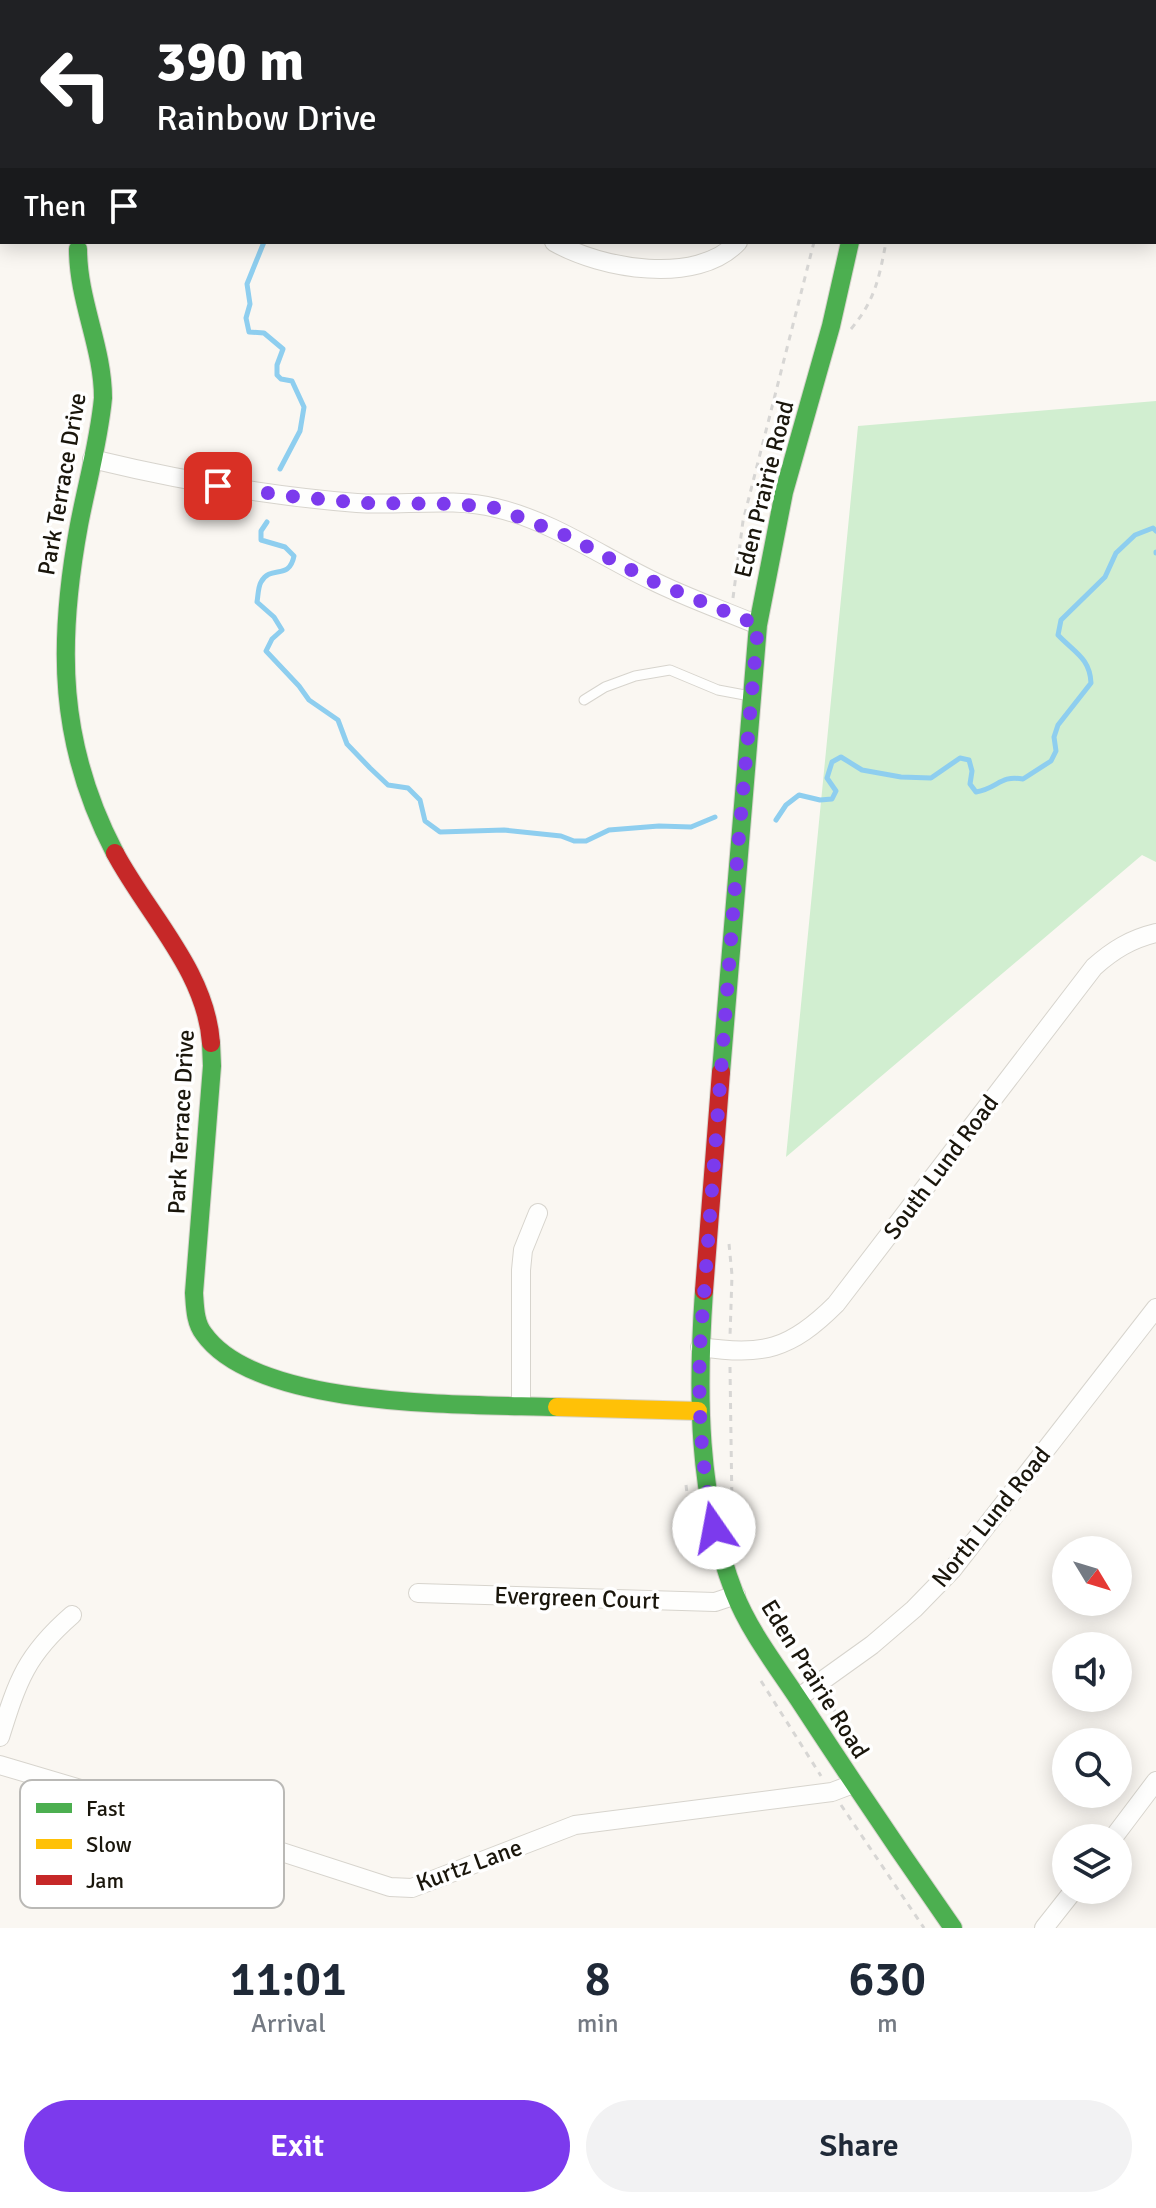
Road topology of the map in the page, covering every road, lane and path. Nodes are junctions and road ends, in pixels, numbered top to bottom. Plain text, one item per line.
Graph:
1 (558, 244) edge
2 (736, 244) edge
3 (813, 244) edge
4 (850, 244) edge
5 (886, 244) edge
6 (78, 249) dead end
7 (845, 337) dead end
8 (92, 459) junction
9 (731, 614) junction
10 (758, 625) junction
11 (750, 696) junction
12 (584, 700) dead end
13 (1156, 933) edge
14 (538, 1213) dead end
15 (728, 1230) dead end
16 (1156, 1308) edge
17 (700, 1347) junction
18 (730, 1351) junction
19 (521, 1406) junction
20 (698, 1411) junction
21 (732, 1508) dead end
22 (418, 1593) dead end
23 (736, 1595) junction
24 (72, 1615) dead end
25 (789, 1649) dead end
26 (821, 1680) junction
27 (798, 1698) junction
28 (841, 1731) dead end
29 (0, 1737) edge
30 (0, 1765) edge
31 (50, 1780) edge
32 (1156, 1781) edge
33 (853, 1784) junction
34 (1124, 1824) edge
35 (284, 1853) edge
36 (1063, 1904) edge
37 (953, 1928) edge
38 (1044, 1928) edge

1 - 2 street
3 - 9 path
4 - 10 main road, Eden Prairie Road
5 - 7 path
6 - 8 main road, Park Terrace Drive
8 - 9 street
8 - 19 main road, Park Terrace Drive
9 - 10 street
10 - 11 main road, Eden Prairie Road
11 - 12 lane
11 - 17 main road, Eden Prairie Road
13 - 18 street, South Lund Road
14 - 19 street
15 - 18 path
16 - 26 street, North Lund Road
17 - 18 street, South Lund Road
17 - 20 main road, Eden Prairie Road
18 - 21 path
19 - 20 main road, Park Terrace Drive
20 - 23 main road, Eden Prairie Road
22 - 23 street, Evergreen Court
23 - 27 main road, Eden Prairie Road
24 - 29 street
25 - 26 path
26 - 27 street, North Lund Road
26 - 28 path
27 - 33 main road, Eden Prairie Road
30 - 31 street, Kurtz Lane
32 - 34 street
33 - 35 street, Kurtz Lane
33 - 37 main road, Eden Prairie Road
36 - 38 street

